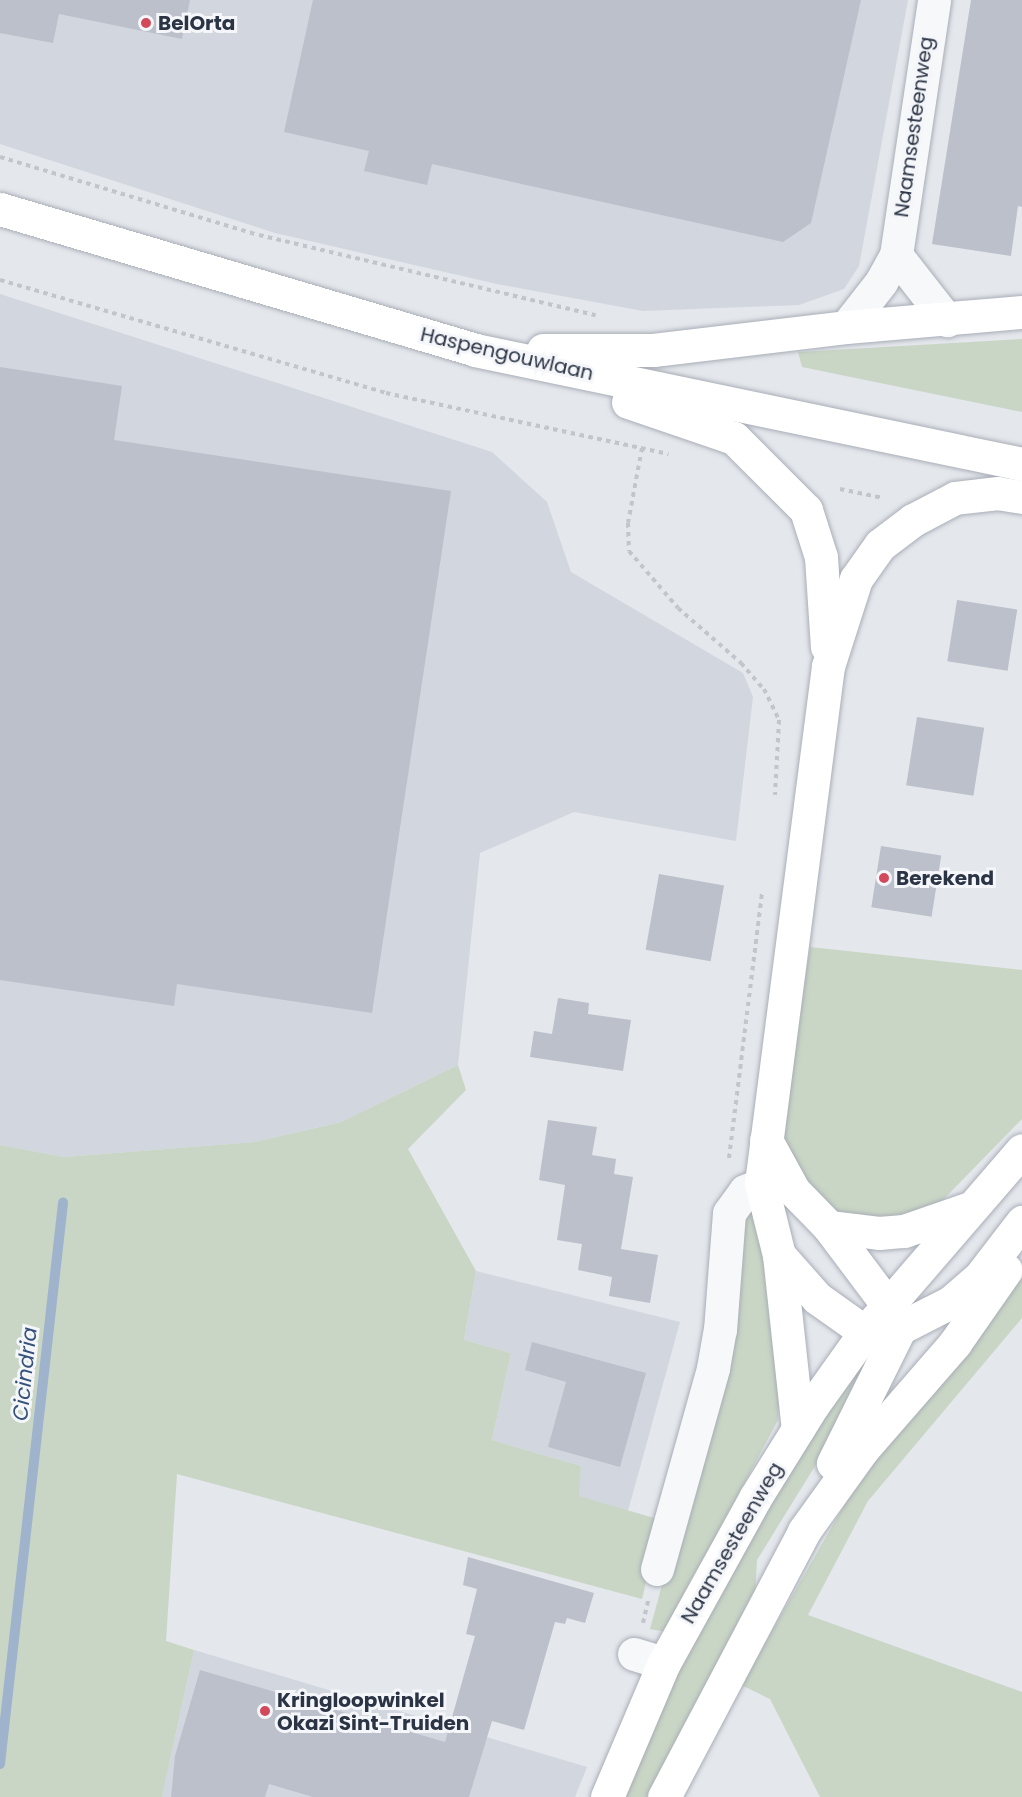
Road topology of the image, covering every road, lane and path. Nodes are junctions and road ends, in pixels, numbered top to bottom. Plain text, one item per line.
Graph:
1 (934, 0) edge
2 (0, 157) edge
3 (0, 209) edge
4 (896, 255) junction
5 (0, 280) edge
6 (1022, 312) edge
7 (598, 315) dead end
8 (947, 320) junction
9 (846, 327) junction
10 (475, 350) junction
11 (642, 448) junction
12 (673, 455) dead end
13 (1022, 464) edge
14 (840, 489) dead end
15 (1022, 497) edge
16 (882, 498) dead end
17 (828, 666) junction
18 (775, 807) dead end
19 (763, 887) dead end
20 (1022, 1150) edge
21 (772, 1179) junction
22 (971, 1207) junction
23 (729, 1213) junction
24 (1022, 1222) edge
25 (829, 1227) junction
26 (1022, 1246) edge
27 (779, 1255) junction
28 (894, 1318) junction
29 (865, 1332) junction
30 (798, 1429) junction
31 (804, 1531) junction
32 (657, 1569) dead end
33 (607, 1797) edge
34 (664, 1797) edge

1 - 4 street, Naamsesteenweg
2 - 7 path
3 - 10 main road, Haspengouwlaan
4 - 8 street
4 - 9 street, Naamsesteenweg
5 - 11 path
6 - 8 main road
8 - 9 main road
9 - 10 main road
10 - 13 main road, Haspengouwlaan
10 - 17 main road
11 - 12 path
11 - 18 path
14 - 16 path
15 - 17 main road
17 - 21 main road
19 - 23 path
20 - 22 main road
21 - 23 street
21 - 25 main road
21 - 27 main road
22 - 25 main road
22 - 28 main road
23 - 32 street
24 - 28 main road
25 - 28 main road
26 - 31 main road
27 - 29 main road
27 - 30 main road
28 - 29 main road, Naamsesteenweg
28 - 31 main road
29 - 30 main road, Naamsesteenweg
30 - 33 main road, Naamsesteenweg
31 - 34 main road

